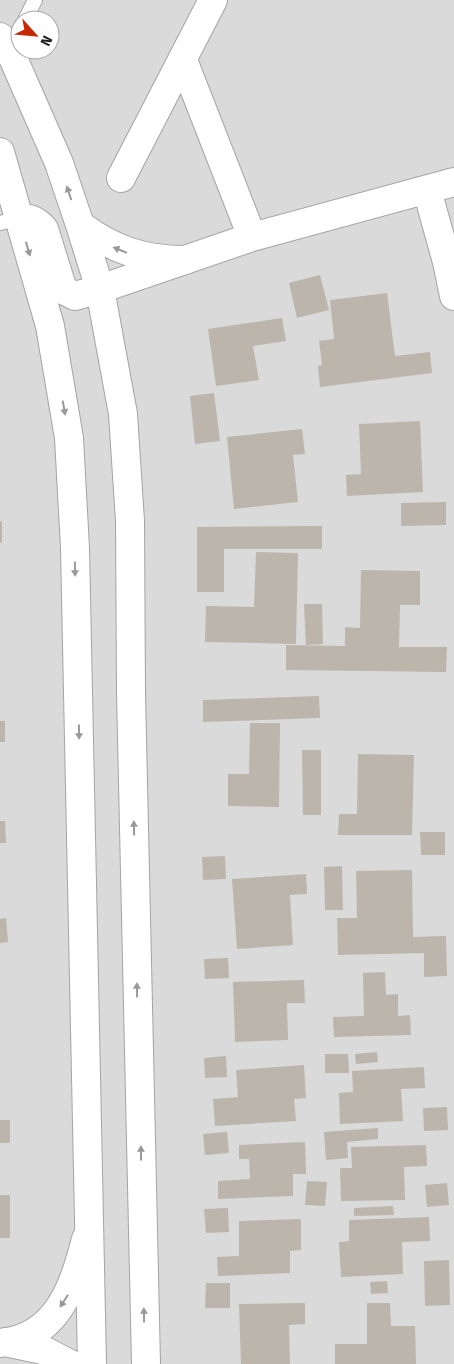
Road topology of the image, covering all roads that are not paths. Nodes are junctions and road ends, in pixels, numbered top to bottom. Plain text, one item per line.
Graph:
1 (213, 0) edge
2 (6, 47) edge
3 (183, 60) junction
4 (0, 152) edge
5 (121, 178) dead end
6 (454, 182) edge
7 (427, 190) junction
8 (9, 220) edge
9 (80, 225) junction
10 (252, 237) junction
11 (185, 260) junction
12 (100, 289) junction
13 (454, 296) edge
14 (91, 1222) junction
15 (2, 1342) edge
16 (70, 1364) edge
17 (92, 1364) edge
18 (146, 1364) edge

1 - 3 street
9 -> 2 street
3 - 5 street
3 - 10 street
4 - 8 street
6 - 7 street
7 - 10 street
7 - 13 street
8 - 12 street
8 -> 14 street
11 -> 9 street
9 - 12 street
10 - 11 street
11 - 12 street
18 -> 12 street
14 -> 15 street
14 - 17 street
15 - 16 street

